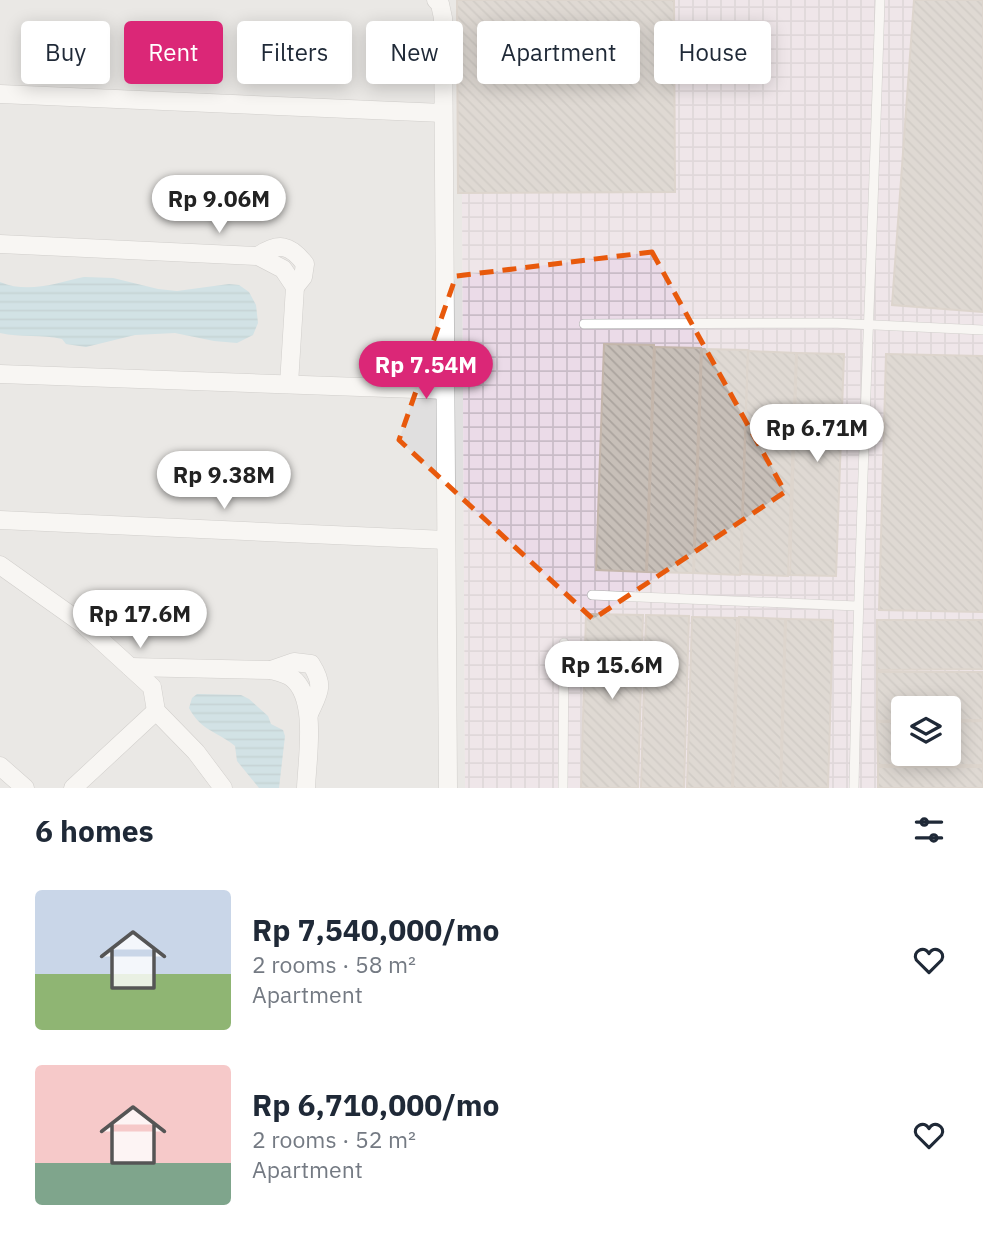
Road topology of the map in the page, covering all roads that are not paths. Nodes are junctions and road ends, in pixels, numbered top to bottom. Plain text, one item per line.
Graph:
1 (436, 0) edge
2 (880, 0) edge
3 (0, 94) edge
4 (443, 113) junction
5 (0, 244) edge
6 (584, 324) dead end
7 (870, 324) junction
8 (983, 330) edge
9 (0, 374) edge
10 (289, 384) junction
11 (445, 390) junction
12 (0, 520) edge
13 (446, 540) junction
14 (0, 565) edge
15 (592, 595) dead end
16 (858, 606) junction
17 (564, 643) dead end
18 (130, 667) junction
19 (156, 711) junction
20 (0, 766) edge
21 (25, 788) edge
22 (74, 788) edge
23 (223, 788) edge
24 (306, 788) edge
25 (448, 788) edge
26 (563, 788) edge
27 (854, 788) edge

1 - 4 street
2 - 7 lane
3 - 4 street
4 - 11 street
5 - 10 street
6 - 7 lane
7 - 8 lane
7 - 16 lane
9 - 10 street
10 - 11 street
11 - 13 street
12 - 13 street
13 - 25 street
14 - 18 street
15 - 16 lane
16 - 27 lane
17 - 26 lane
18 - 19 street
18 - 24 street
19 - 22 street
19 - 23 street
20 - 21 street

